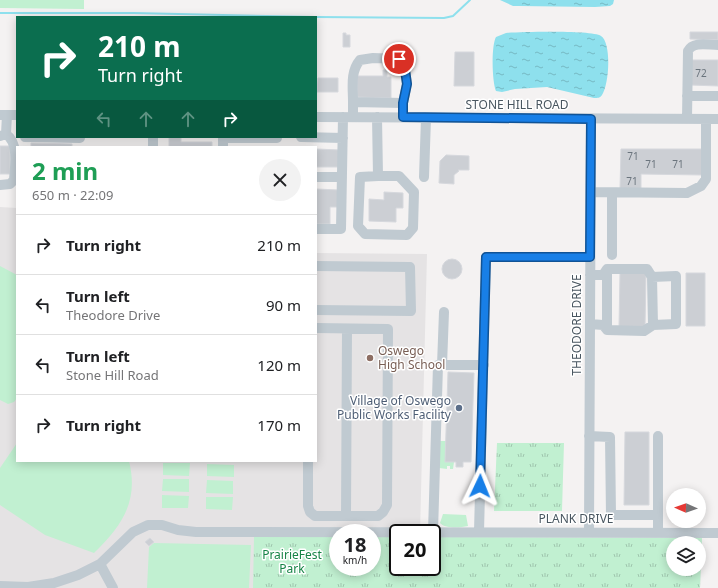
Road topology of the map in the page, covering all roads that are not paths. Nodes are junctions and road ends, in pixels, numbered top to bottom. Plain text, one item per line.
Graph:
1 (718, 45) edge
2 (688, 96) junction
3 (718, 96) edge
4 (353, 102) junction
5 (403, 103) junction
6 (8, 115) edge
7 (317, 117) edge
8 (348, 117) junction
9 (377, 117) junction
10 (403, 117) junction
11 (426, 118) junction
12 (591, 119) junction
13 (687, 119) junction
14 (706, 119) junction
15 (718, 119) edge
16 (3, 135) edge
17 (317, 137) edge
18 (343, 138) junction
19 (223, 141) edge
20 (277, 141) edge
21 (378, 176) junction
22 (317, 177) edge
23 (342, 177) junction
24 (424, 177) dead end
25 (0, 185) edge
26 (591, 192) junction
27 (612, 193) junction
28 (317, 229) edge
29 (612, 255) dead end
30 (590, 257) junction
31 (317, 266) edge
32 (607, 270) junction
33 (649, 273) junction
34 (590, 275) junction
35 (317, 310) edge
36 (444, 312) dead end
37 (590, 324) junction
38 (653, 325) junction
39 (317, 328) edge
40 (348, 329) junction
41 (607, 330) junction
42 (442, 365) junction
43 (484, 365) junction
44 (589, 436) junction
45 (658, 436) dead end
46 (308, 462) edge
47 (658, 515) junction
48 (346, 516) junction
49 (433, 524) edge
50 (389, 532) edge
51 (441, 532) edge
52 (479, 532) junction
53 (589, 532) junction
54 (658, 532) junction
55 (718, 533) edge
56 (100, 564) junction
57 (0, 586) edge
58 (113, 588) edge

1 - 2 street
2 - 3 street
2 - 13 street
4 - 5 street
4 - 5 street
4 - 8 street
5 - 10 street
6 - 16 street
7 - 8 street, STONE HILL ROAD
8 - 9 street, STONE HILL ROAD
8 - 18 street
9 - 10 street, STONE HILL ROAD
9 - 21 street
10 - 11 street, STONE HILL ROAD
11 - 12 street, STONE HILL ROAD
11 - 24 street
12 - 13 street, STONE HILL ROAD
12 - 26 street, THEODORE DRIVE
13 - 14 street, STONE HILL ROAD
14 - 15 street, STONE HILL ROAD
14 - 27 street
16 - 25 street
17 - 18 street
18 - 23 street
19 - 20 street
21 - 21 street
22 - 23 street
23 - 28 street
26 - 27 street
26 - 30 street, THEODORE DRIVE
27 - 29 street
30 - 34 street, THEODORE DRIVE
30 - 43 street
31 - 35 street
32 - 33 street
32 - 34 street
32 - 41 street
33 - 38 street
33 - 38 street
34 - 37 street, THEODORE DRIVE
36 - 42 street
37 - 41 street
37 - 44 street, THEODORE DRIVE
38 - 41 street
39 - 40 street
40 - 48 street
40 - 48 street
42 - 43 street
42 - 49 street
43 - 52 street
44 - 47 street
44 - 53 street, THEODORE DRIVE
45 - 47 street
46 - 48 street
47 - 54 street
50 - 56 street, PLANK DRIVE
51 - 52 street, PLANK DRIVE
52 - 53 street, PLANK DRIVE
53 - 54 street, PLANK DRIVE
54 - 55 street, PLANK DRIVE
56 - 57 street, PLANK DRIVE
56 - 58 street

